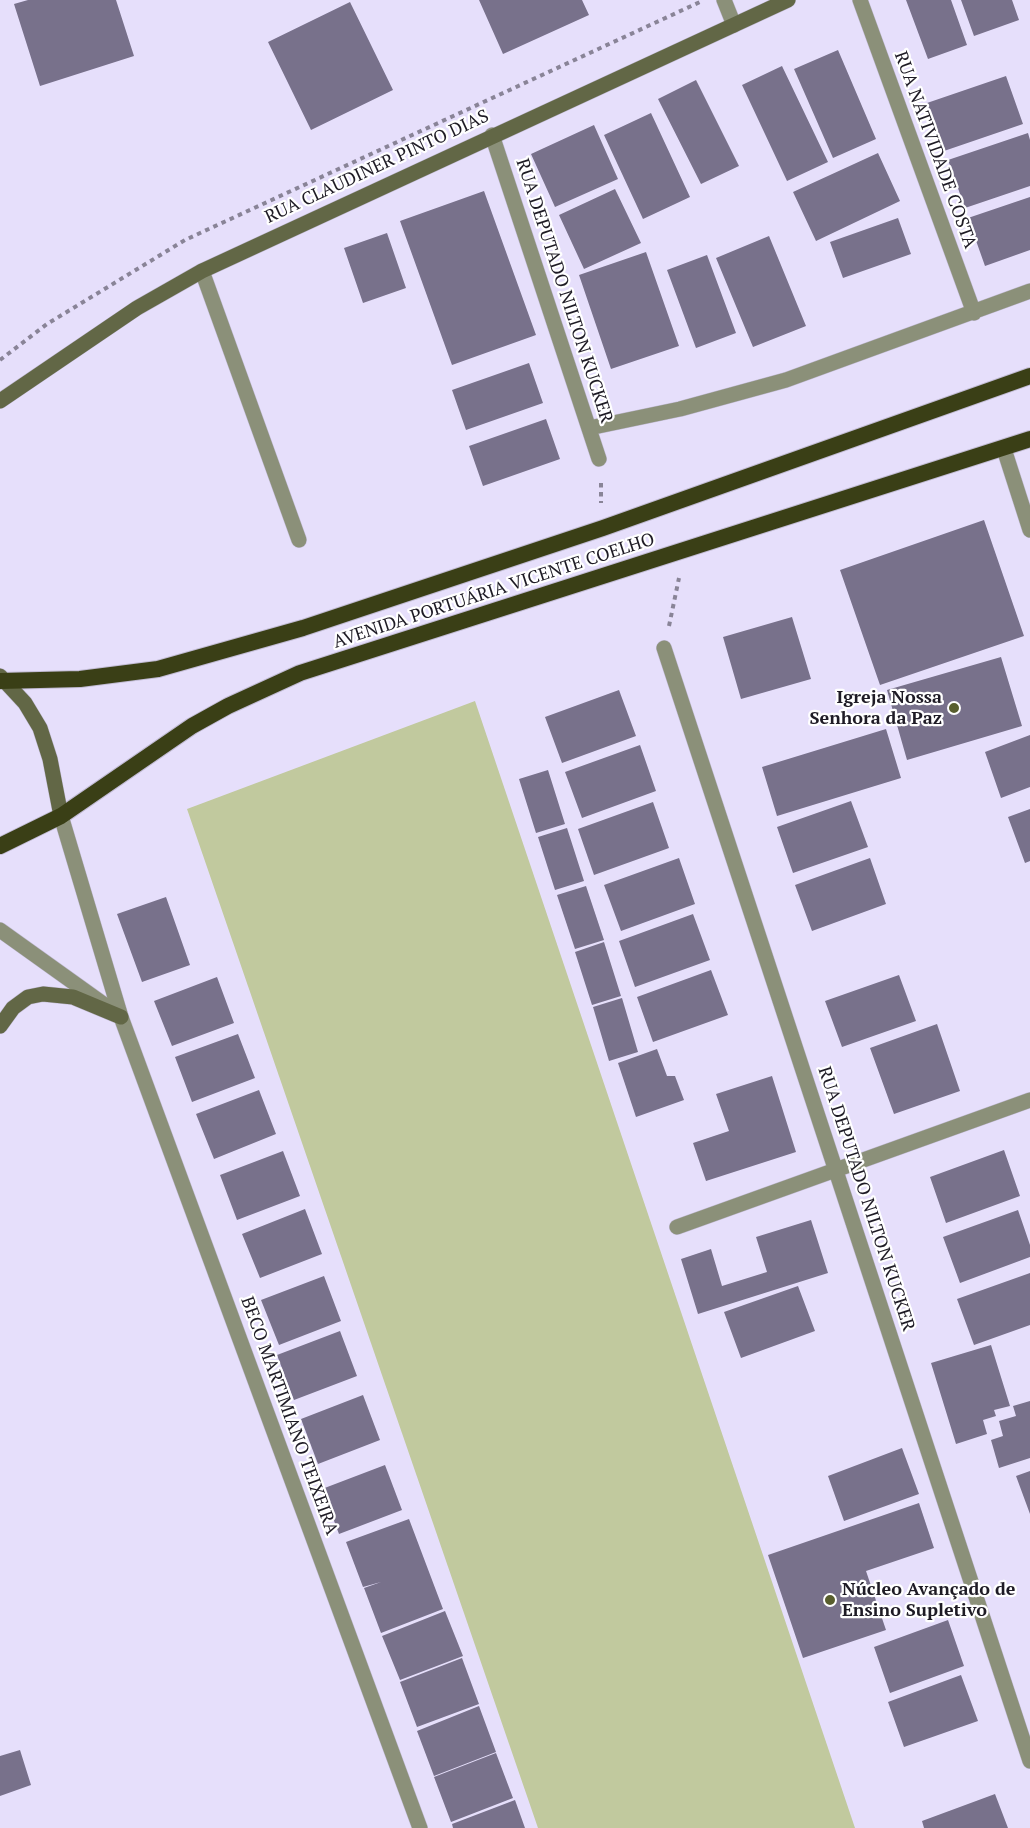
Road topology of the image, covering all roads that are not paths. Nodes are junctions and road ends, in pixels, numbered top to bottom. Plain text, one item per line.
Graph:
1 (724, 0) edge
2 (788, 0) edge
3 (860, 0) edge
4 (734, 25) junction
5 (492, 135) junction
6 (202, 271) junction
7 (1030, 291) edge
8 (974, 313) junction
9 (1030, 376) edge
10 (0, 401) edge
11 (589, 428) junction
12 (1030, 439) edge
13 (1004, 449) junction
14 (599, 459) road end
15 (1030, 530) edge
16 (299, 540) dead end
17 (664, 648) road end
18 (2, 681) edge
19 (61, 816) junction
20 (0, 846) edge
21 (0, 930) edge
22 (121, 1017) junction
23 (0, 1026) edge
24 (1030, 1100) edge
25 (836, 1170) junction
26 (677, 1227) dead end
27 (1030, 1761) edge
28 (420, 1828) edge

1 - 4 street
2 - 4 main road, RUA CLAUDINER PINTO DIAS
3 - 8 street, RUA NATIVIDADE COSTA
4 - 5 main road, RUA CLAUDINER PINTO DIAS
5 - 6 main road, RUA CLAUDINER PINTO DIAS
5 - 11 street, RUA DEPUTADO NILTON KUCKER
6 - 10 main road, RUA CLAUDINER PINTO DIAS
6 - 16 street
7 - 8 street
8 - 11 street
9 - 18 highway, AVENIDA PORTUÁRIA VICENTE COELHO
11 - 14 street, RUA DEPUTADO NILTON KUCKER
12 - 13 highway, AVENIDA PORTUÁRIA VICENTE COELHO
13 - 15 street
13 - 19 highway, AVENIDA PORTUÁRIA VICENTE COELHO
17 - 25 street, RUA DEPUTADO NILTON KUCKER
18 - 19 main road
19 - 20 highway, AVENIDA PORTUÁRIA VICENTE COELHO
19 - 22 street, BECO MARTIMIANO TEIXEIRA
21 - 22 street
22 - 23 main road
22 - 28 street, BECO MARTIMIANO TEIXEIRA
24 - 25 street
25 - 26 street
25 - 27 street, RUA DEPUTADO NILTON KUCKER

